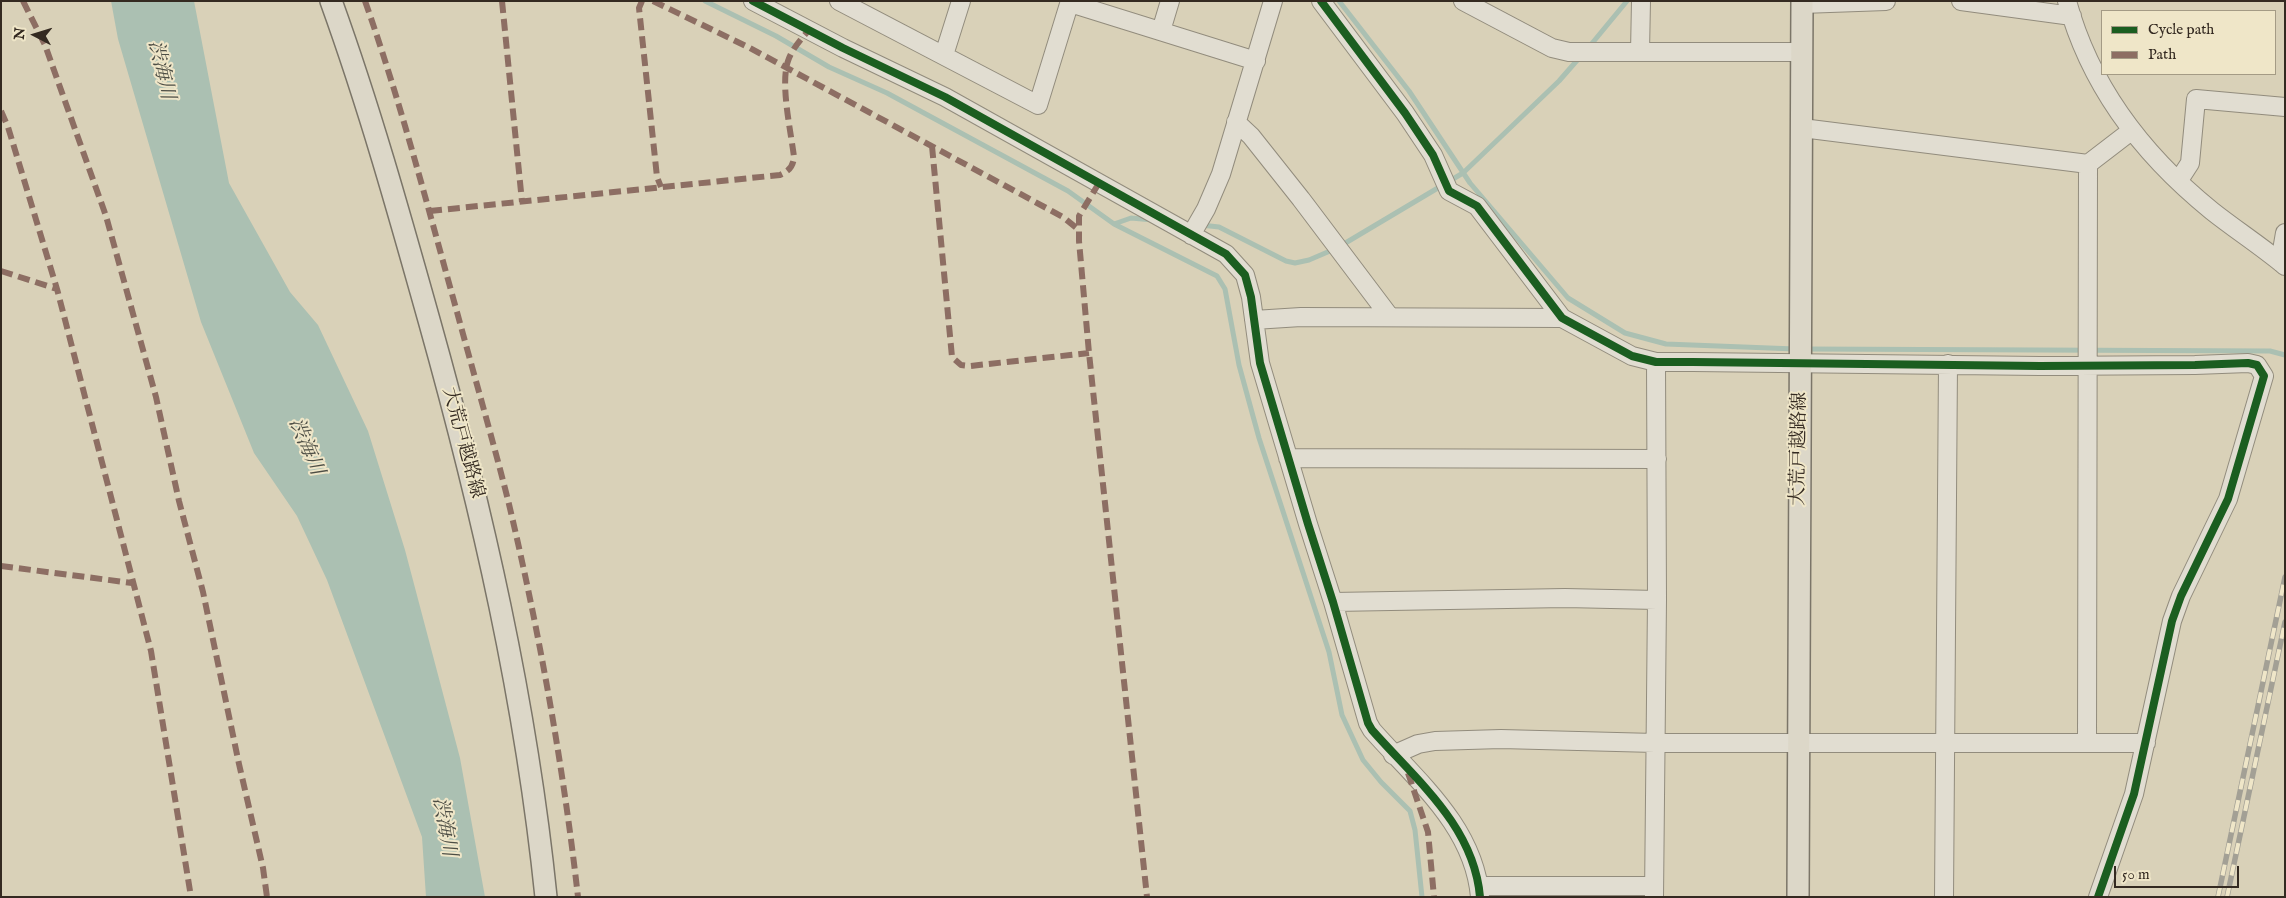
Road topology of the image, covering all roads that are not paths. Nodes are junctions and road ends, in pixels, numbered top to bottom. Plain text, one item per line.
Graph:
1 (331, 1) edge
2 (753, 1) edge
3 (961, 1) edge
4 (1170, 1) edge
5 (1273, 1) edge
6 (1321, 1) edge
7 (1463, 1) edge
8 (1641, 1) edge
9 (1886, 1) edge
10 (1961, 1) edge
11 (1070, 2) edge
12 (845, 3) edge
13 (1802, 3) edge
14 (2070, 9) edge
15 (1160, 31) junction
16 (1640, 52) junction
17 (1802, 52) junction
18 (944, 55) junction
19 (1256, 61) junction
20 (2285, 107) edge
21 (1236, 122) junction
22 (1802, 128) junction
23 (2132, 131) junction
24 (2088, 164) junction
25 (2179, 180) junction
26 (2285, 233) edge
27 (1191, 235) junction
28 (2282, 264) edge
29 (1390, 317) junction
30 (1562, 318) junction
31 (1254, 320) junction
32 (1656, 362) junction
33 (1801, 362) junction
34 (1948, 364) junction
35 (2087, 365) junction
36 (1288, 458) junction
37 (1657, 459) junction
38 (1657, 600) junction
39 (1333, 602) junction
40 (1655, 743) junction
41 (1799, 743) junction
42 (1945, 743) junction
43 (2146, 743) junction
44 (2087, 744) junction
45 (1394, 755) junction
46 (1479, 891) edge
47 (1654, 891) edge
48 (546, 897) edge
49 (1798, 897) edge
50 (1944, 897) edge
51 (2098, 897) edge

1 - 48 main road, 大荒戸越路線
2 - 27 street
3 - 18 street
4 - 15 street
5 - 19 street
6 - 30 street
7 - 16 street
8 - 16 street
9 - 13 street
10 - 14 street
11 - 15 street
11 - 18 street
12 - 18 street
13 - 17 main road, 大荒戸越路線
14 - 23 street
15 - 19 street
16 - 17 street
17 - 22 main road, 大荒戸越路線
19 - 21 street
20 - 25 street
21 - 27 street
21 - 29 street
22 - 24 street
22 - 33 main road, 大荒戸越路線
23 - 24 street
23 - 25 street
24 - 35 street
25 - 28 street
26 - 28 street
27 - 31 street
29 - 30 street
29 - 31 street
30 - 32 street
31 - 36 street
32 - 33 street
32 - 37 street
33 - 34 street
33 - 41 main road, 大荒戸越路線
34 - 35 street
34 - 42 street
35 - 43 street
35 - 44 street
36 - 37 street
36 - 39 street
37 - 38 street
38 - 39 street
38 - 40 street
39 - 45 street
40 - 41 street
40 - 45 street
40 - 47 street
41 - 42 street
41 - 49 main road, 大荒戸越路線
42 - 44 street
42 - 50 street
43 - 44 street
43 - 51 street
45 - 46 street
46 - 47 street

